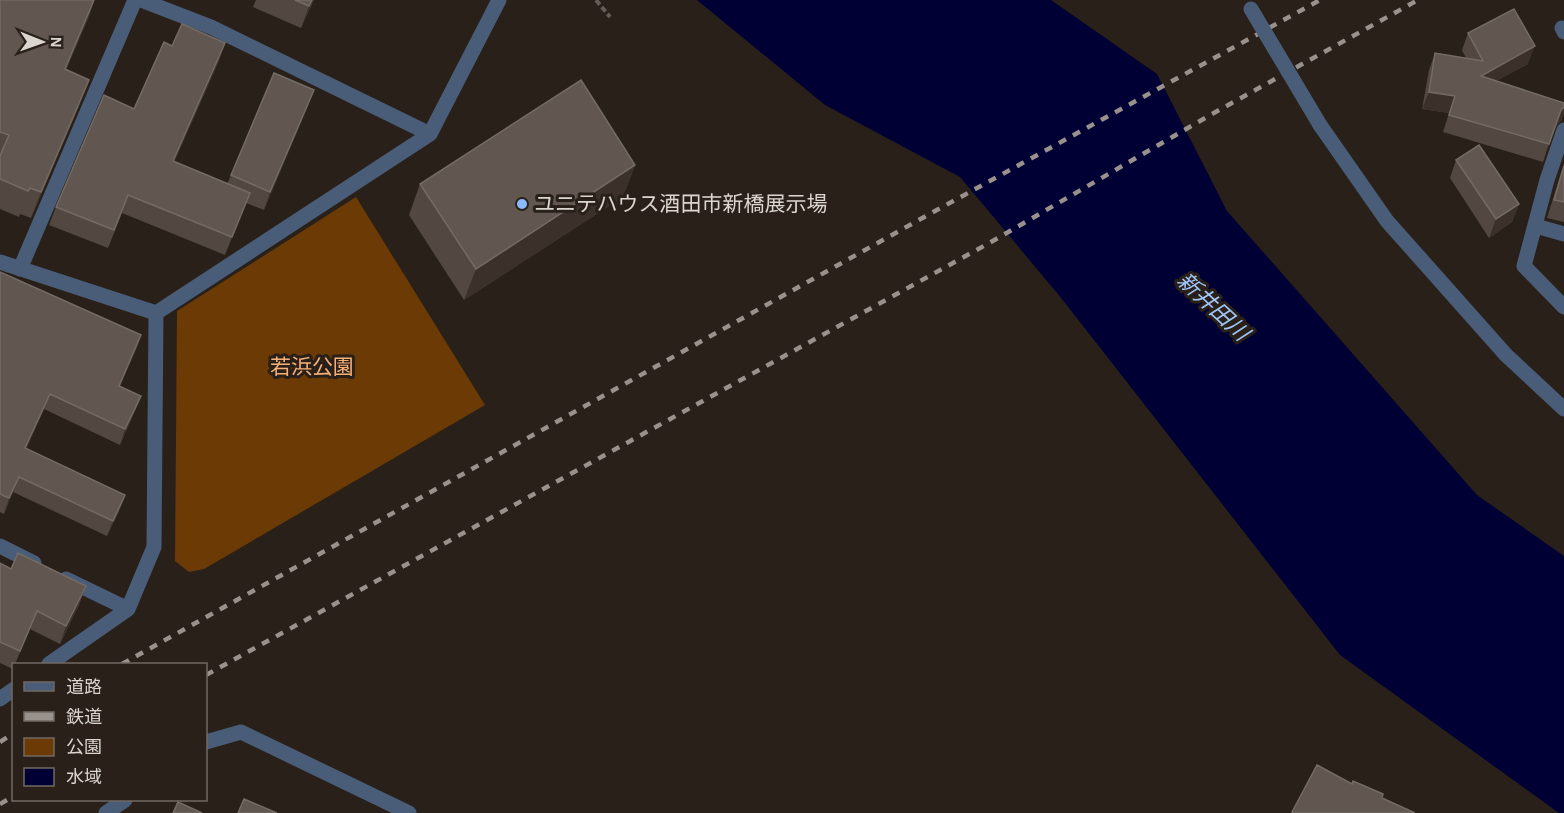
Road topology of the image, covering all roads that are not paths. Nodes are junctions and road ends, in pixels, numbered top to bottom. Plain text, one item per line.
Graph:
1 (135, 0) edge
2 (141, 0) edge
3 (499, 0) edge
4 (1248, 5) edge
5 (1564, 130) edge
6 (430, 134) junction
7 (1536, 226) junction
8 (1564, 234) edge
9 (0, 262) edge
10 (20, 269) junction
11 (1564, 308) edge
12 (156, 313) junction
13 (1564, 409) edge
14 (0, 546) edge
15 (128, 609) junction
16 (50, 663) edge
17 (207, 742) edge
18 (124, 801) edge
19 (106, 813) edge
20 (409, 813) edge

1 - 10 street
2 - 6 street
3 - 6 street
4 - 13 street, bridge
5 - 7 street
6 - 12 street
7 - 8 street
7 - 11 street
9 - 10 street
10 - 12 street
12 - 15 street
14 - 15 street
15 - 16 street
17 - 20 street
18 - 19 street

